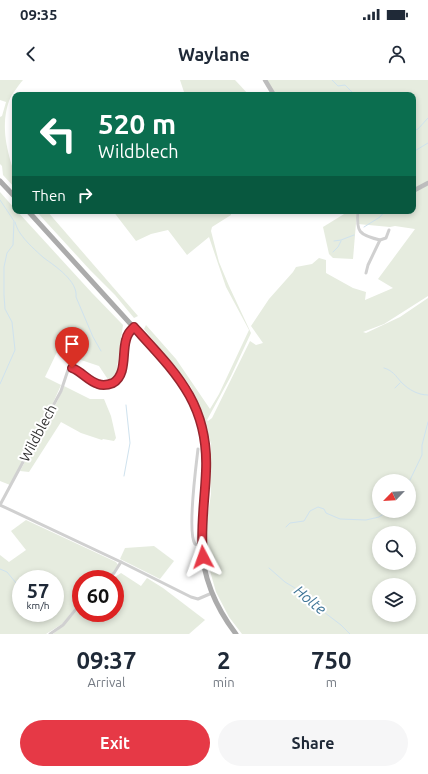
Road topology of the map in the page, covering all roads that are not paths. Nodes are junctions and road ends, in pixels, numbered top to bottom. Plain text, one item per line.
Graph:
1 (265, 80) edge
2 (272, 92) edge
3 (0, 181) edge
4 (428, 183) edge
5 (416, 189) edge
6 (12, 194) edge
7 (31, 214) edge
8 (358, 214) edge
9 (389, 230) dead end
10 (380, 240) junction
11 (366, 273) dead end
12 (134, 327) junction
13 (198, 449) dead end
14 (0, 505) edge
15 (202, 546) junction
16 (121, 562) junction
17 (116, 570) edge
18 (212, 593) junction
19 (72, 613) edge
20 (234, 633) edge
21 (50, 634) edge

1 - 2 main road
3 - 6 main road
4 - 5 main road
7 - 12 main road
8 - 10 street
9 - 10 street
10 - 11 street
12 - 14 street, Wildblech
12 - 15 main road
13 - 15 street
14 - 16 street
15 - 18 main road
16 - 17 street
16 - 18 street
18 - 20 main road
19 - 21 street

